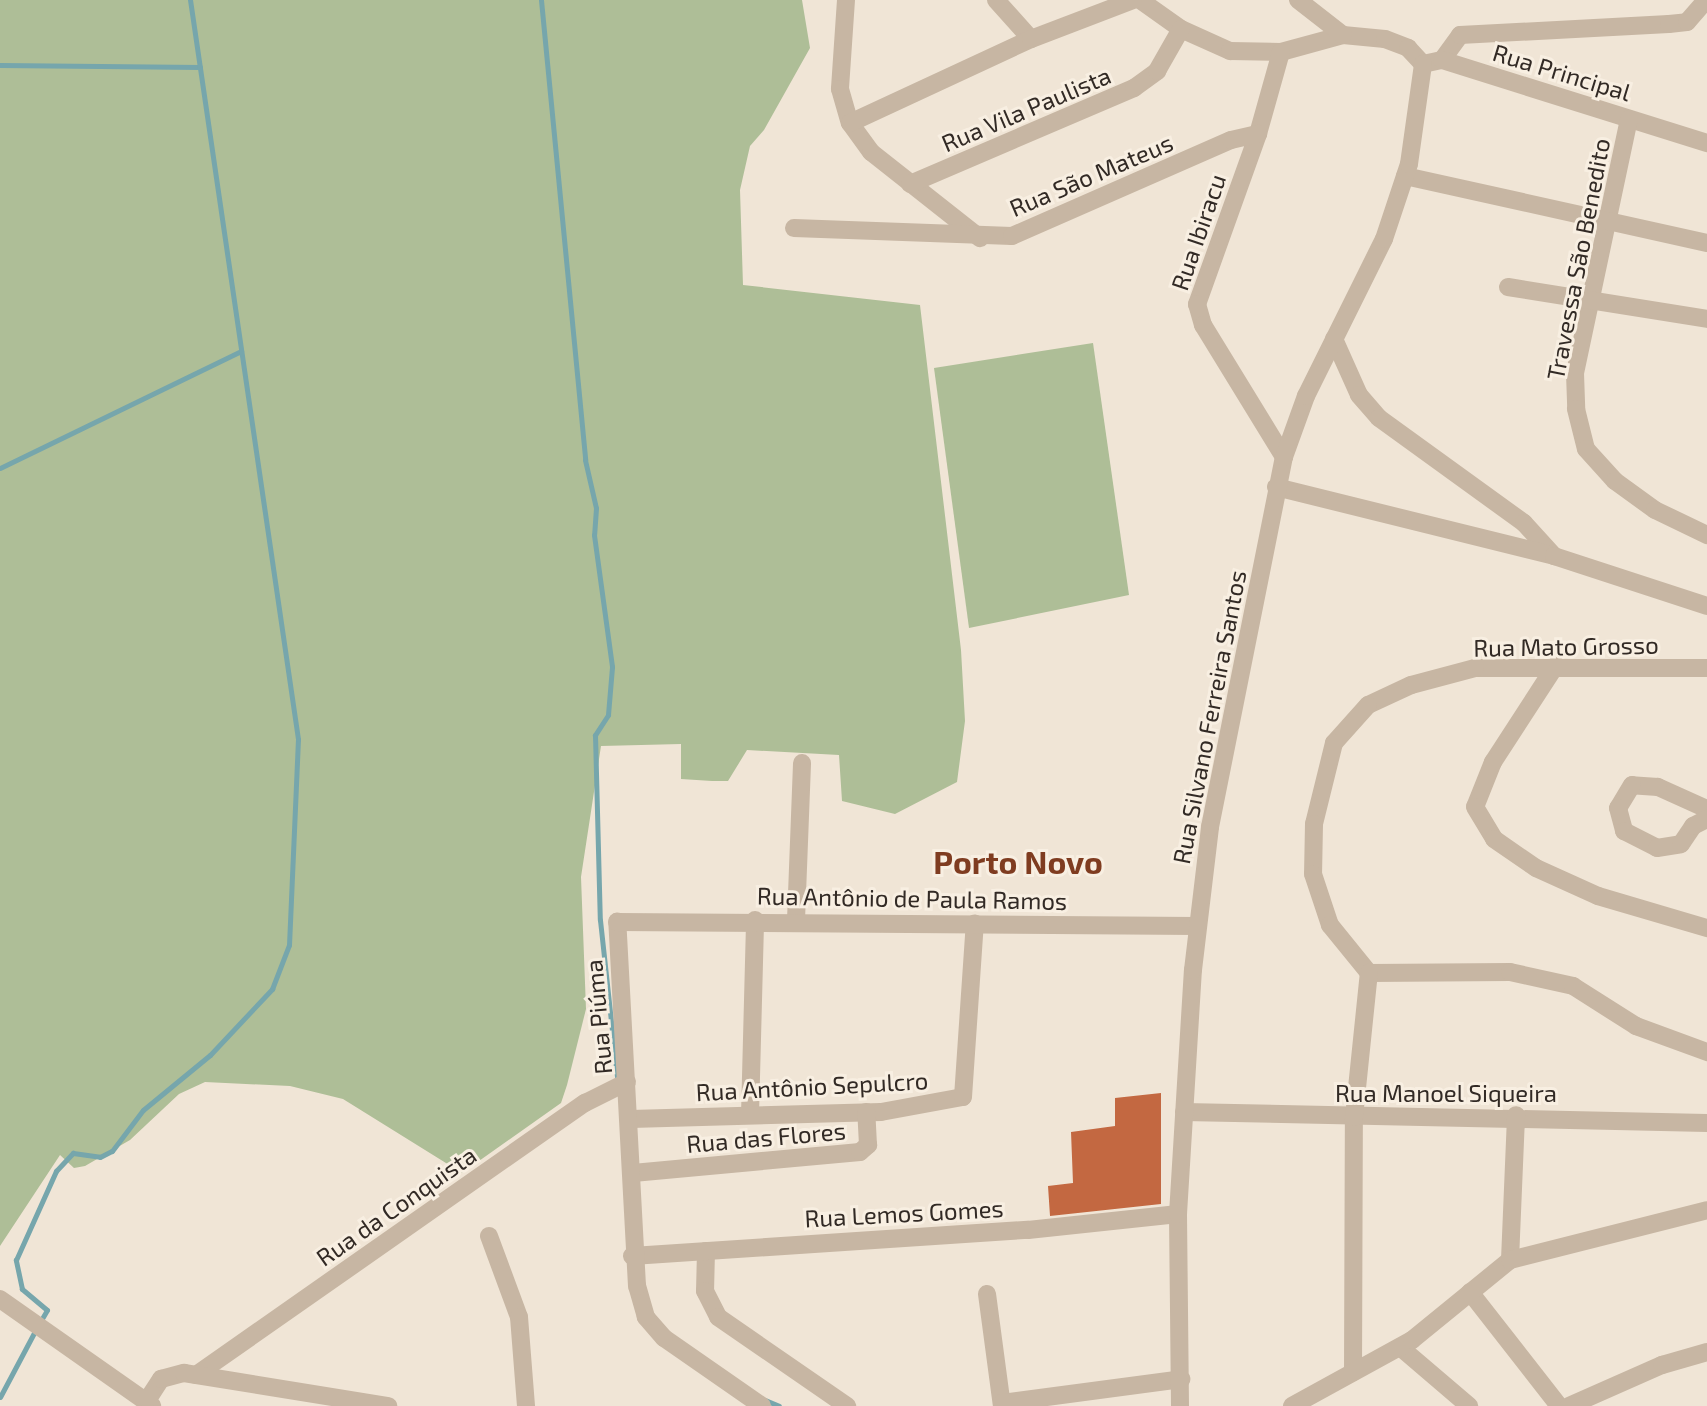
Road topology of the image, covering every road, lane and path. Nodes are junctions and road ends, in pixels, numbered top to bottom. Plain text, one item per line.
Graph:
1 (846, 0) edge
2 (996, 0) edge
3 (1133, 0) edge
4 (1140, 0) edge
5 (1298, 0) edge
6 (1706, 0) edge
7 (1181, 29) junction
8 (1343, 35) junction
9 (1031, 39) junction
10 (1281, 52) junction
11 (1442, 60) junction
12 (1423, 64) junction
13 (1629, 119) junction
14 (850, 123) junction
15 (1258, 134) junction
16 (1707, 143) edge
17 (1405, 176) junction
18 (910, 184) junction
19 (1608, 224) junction
20 (794, 228) dead end
21 (980, 238) junction
22 (1707, 243) edge
23 (1508, 287) dead end
24 (1593, 303) junction
25 (1707, 319) edge
26 (1334, 339) junction
27 (1284, 457) junction
28 (1276, 487) junction
29 (1707, 535) edge
30 (1554, 556) junction
31 (1707, 606) edge
32 (1556, 665) junction
33 (1707, 668) edge
34 (802, 763) dead end
35 (1707, 809) edge
36 (1707, 819) edge
37 (627, 918) joint
38 (755, 920) junction
39 (796, 920) junction
40 (975, 923) junction
41 (1197, 926) junction
42 (1707, 928) edge
43 (1369, 973) junction
44 (1707, 1052) edge
45 (627, 1082) junction
46 (866, 1112) junction
47 (1184, 1112) junction
48 (750, 1115) junction
49 (1516, 1115) junction
50 (1354, 1117) junction
51 (631, 1119) junction
52 (1707, 1123) edge
53 (633, 1173) junction
54 (1707, 1210) edge
55 (1178, 1214) junction
56 (489, 1236) dead end
57 (706, 1251) junction
58 (632, 1256) junction
59 (1510, 1260) junction
60 (1470, 1292) junction
61 (987, 1294) dead end
62 (0, 1299) edge
63 (1400, 1347) junction
64 (1707, 1352) edge
65 (1353, 1372) junction
66 (196, 1375) junction
67 (1181, 1379) junction
68 (150, 1402) edge
69 (1304, 1403) edge
70 (1002, 1404) edge
71 (388, 1406) edge
72 (526, 1406) edge
73 (762, 1406) edge
74 (847, 1406) edge
75 (1180, 1406) edge
76 (1469, 1406) edge
77 (1559, 1406) edge
78 (1569, 1406) edge

1 - 14 street
2 - 9 street
3 - 9 street
4 - 7 street
5 - 8 street
6 - 11 street
7 - 10 street
7 - 18 street, Rua Vila Paulista
8 - 10 street
8 - 12 street
9 - 14 street
10 - 15 street, Rua Ibiracu
11 - 12 street, Rua Principal
11 - 13 street, Rua Principal
12 - 17 street, Rua Silvano Ferreira Santos
13 - 16 street, Rua Principal
13 - 19 street, Travessa São Benedito
14 - 18 street
15 - 21 street, Rua São Mateus
15 - 27 street, Rua Ibiracu
17 - 19 street
17 - 26 street, Rua Silvano Ferreira Santos
18 - 21 street
19 - 22 street
19 - 24 street, Travessa São Benedito
20 - 21 street, Rua São Mateus
23 - 24 street
24 - 25 street
24 - 29 street, Travessa São Benedito
26 - 27 street, Rua Silvano Ferreira Santos
26 - 30 street
27 - 28 street, Rua Silvano Ferreira Santos
28 - 30 street
28 - 41 street, Rua Silvano Ferreira Santos
30 - 31 street
32 - 33 street, Rua Mato Grosso
32 - 42 street
32 - 43 street, Rua Mato Grosso
34 - 39 street
35 - 36 street
37 - 38 street, Rua Antônio de Paula Ramos
37 - 45 street, Rua Piúma
38 - 39 street, Rua Antônio de Paula Ramos
38 - 48 street
39 - 40 street, Rua Antônio de Paula Ramos
40 - 41 street, Rua Antônio de Paula Ramos
40 - 46 street, Rua Antônio Sepulcro
41 - 47 street, Rua Silvano Ferreira Santos
43 - 44 street
43 - 50 street
45 - 51 street, Rua Piúma
45 - 66 street, Rua da Conquista
46 - 48 street, Rua Antônio Sepulcro
46 - 53 street, Rua das Flores
47 - 50 street, Rua Manoel Siqueira
47 - 55 street, Rua Silvano Ferreira Santos
48 - 51 street, Rua Antônio Sepulcro
49 - 50 street, Rua Manoel Siqueira
49 - 52 street, Rua Manoel Siqueira
49 - 59 street
50 - 65 street
51 - 53 street, Rua Piúma
53 - 58 street, Rua Piúma
54 - 59 street
55 - 57 street, Rua Lemos Gomes
55 - 67 street, Rua Silvano Ferreira Santos
56 - 72 street
57 - 58 street, Rua Lemos Gomes
57 - 74 street
58 - 73 street, Rua Piúma
59 - 60 street
60 - 63 street
60 - 77 street
61 - 70 street
62 - 68 street
63 - 65 street
63 - 76 street
64 - 78 street
65 - 69 street
66 - 68 street
66 - 71 street
67 - 70 street
67 - 75 street, Rua Silvano Ferreira Santos

